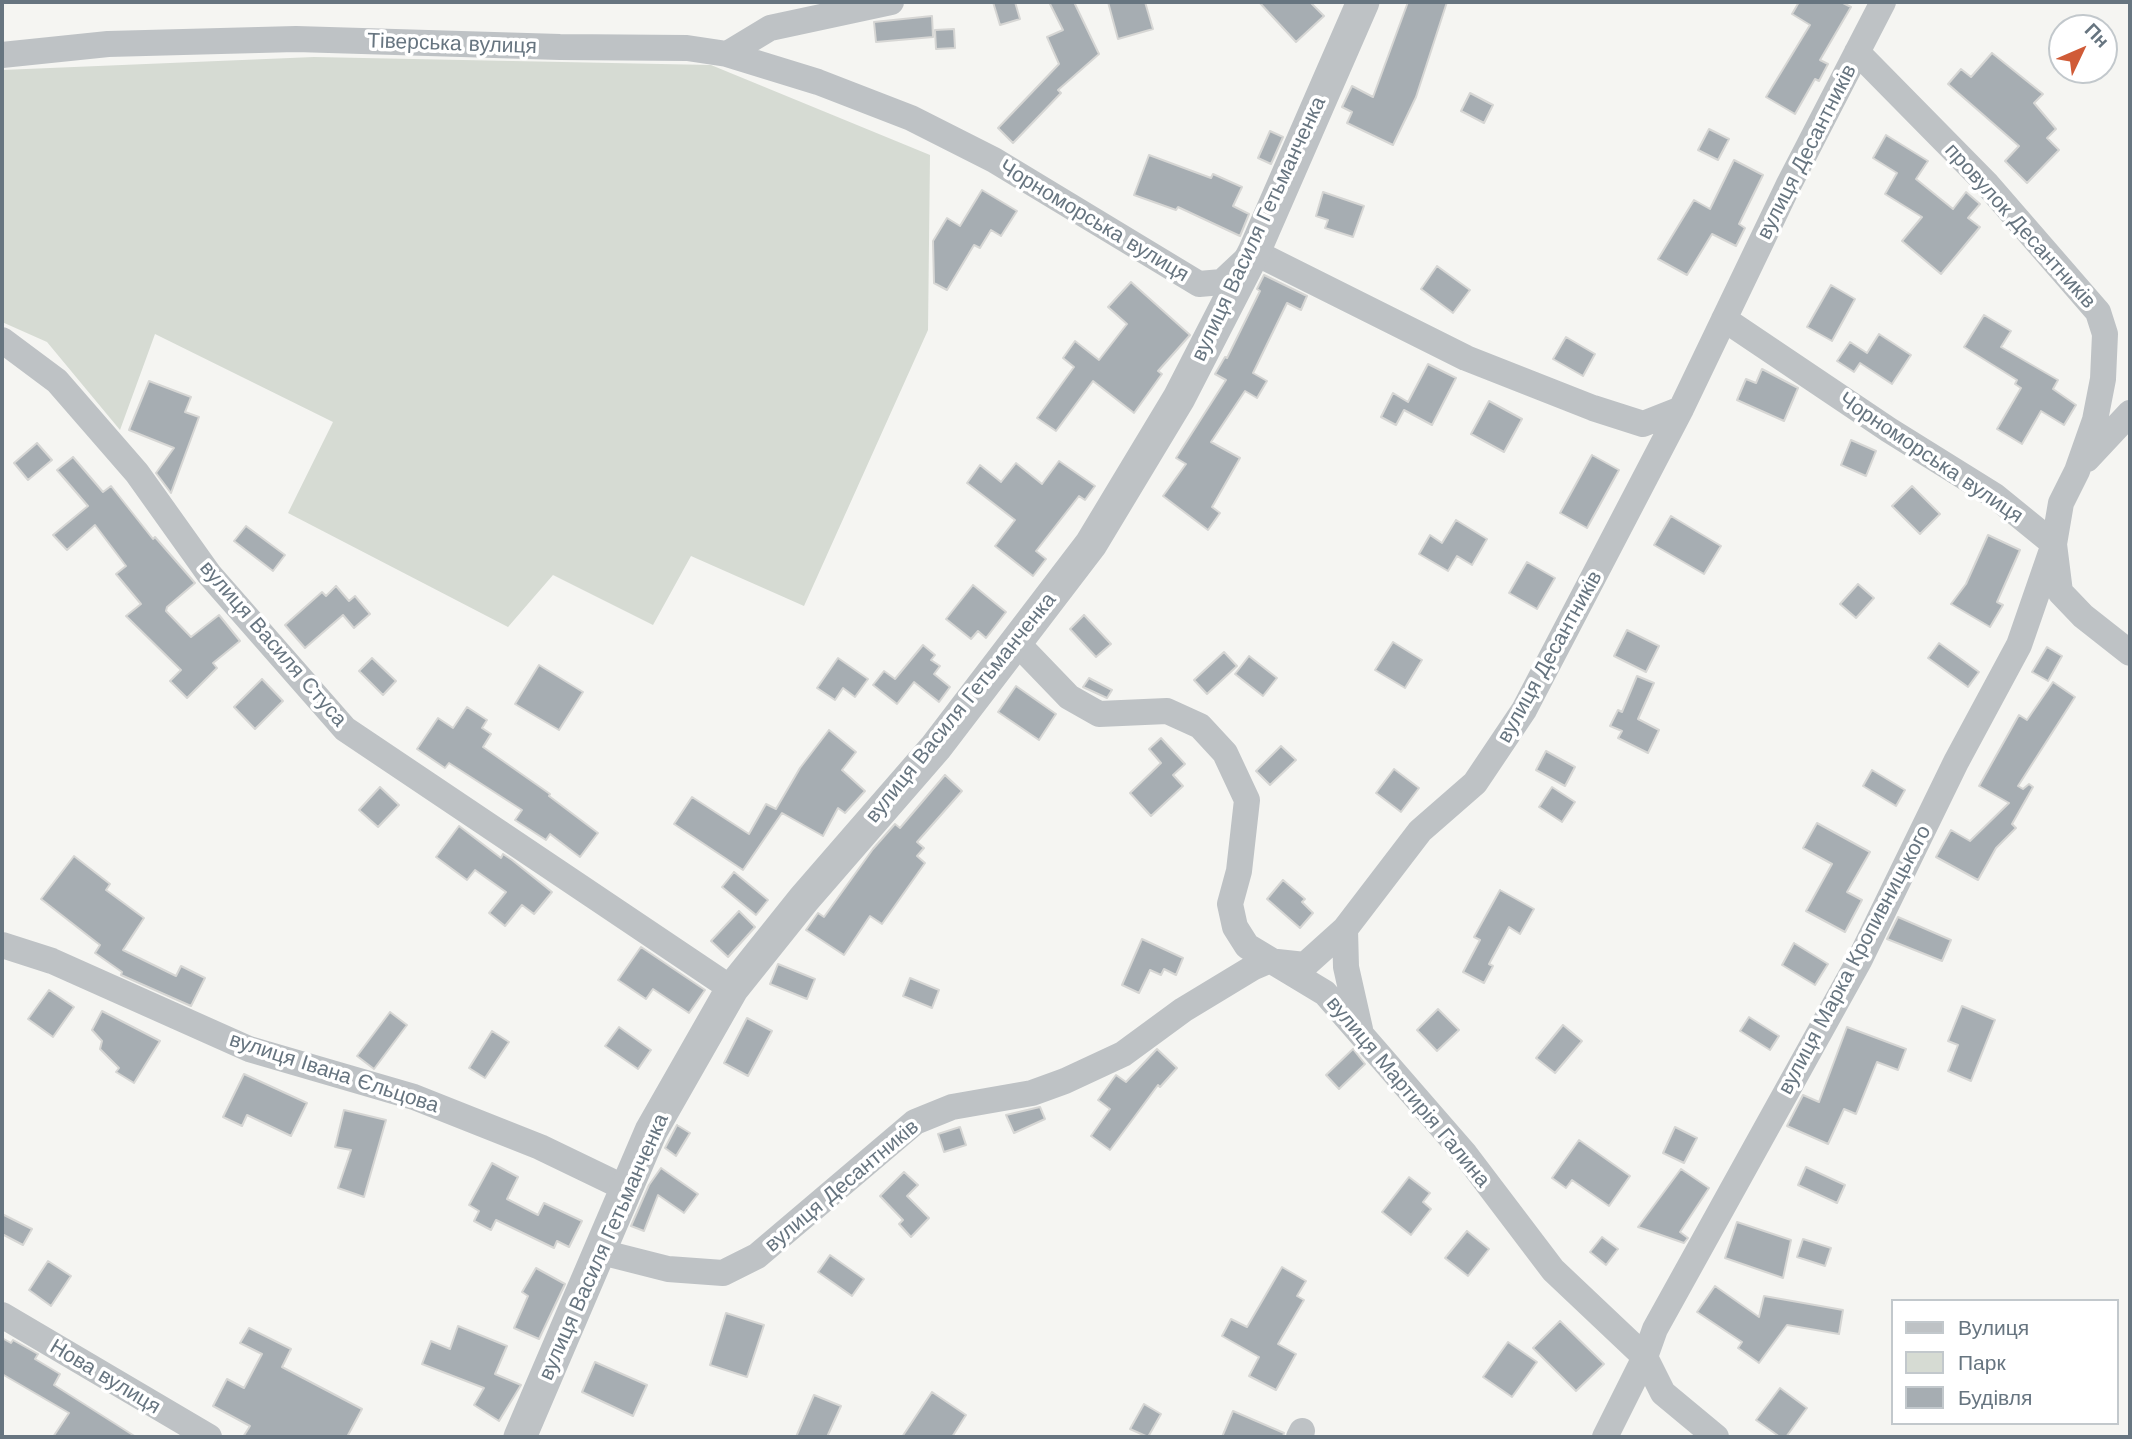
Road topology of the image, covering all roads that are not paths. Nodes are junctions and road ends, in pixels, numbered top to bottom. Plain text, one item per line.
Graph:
1 (891, 2) edge
2 (1363, 2) edge
3 (1883, 2) edge
4 (1857, 52) junction
5 (727, 54) junction
6 (2, 55) edge
7 (1254, 252) junction
8 (1724, 319) junction
9 (2, 340) edge
10 (1681, 409) junction
11 (2130, 413) edge
12 (2077, 471) junction
13 (2054, 544) junction
14 (2083, 616) junction
15 (2030, 617) junction
16 (1016, 642) junction
17 (2130, 653) edge
18 (1345, 929) junction
19 (2, 945) edge
20 (1268, 961) junction
21 (733, 989) junction
22 (1360, 1029) junction
23 (625, 1188) junction
24 (601, 1252) junction
25 (2, 1315) edge
26 (1645, 1357) junction
27 (209, 1437) edge
28 (520, 1437) edge
29 (1605, 1437) edge
30 (1716, 1437) edge

1 - 5 street
2 - 7 street, вулиця Василя Гетьманченка
3 - 4 street, вулиця Десантників
4 - 8 street, вулиця Десантників
4 - 12 street, провулок Десантників
5 - 6 street, Тіверська вулиця
5 - 7 street, Чорноморська вулиця
7 - 10 street
7 - 16 street, вулиця Василя Гетьманченка
8 - 10 street, вулиця Десантників
8 - 13 street, Чорноморська вулиця
9 - 21 street, вулиця Василя Стуса
10 - 18 street, вулиця Десантників
11 - 12 street
12 - 13 street, вулиця Марка Кропивницького
13 - 14 street
13 - 15 street, вулиця Марка Кропивницького
14 - 15 street
14 - 17 street
15 - 26 street, вулиця Марка Кропивницького
16 - 20 street, вулиця Мартирія Галина
16 - 21 street, вулиця Василя Гетьманченка
18 - 20 street, вулиця Десантників
18 - 22 street
19 - 23 street, вулиця Івана Єльцова
20 - 22 street, вулиця Мартирія Галина
20 - 24 street, вулиця Десантників
21 - 23 street, вулиця Василя Гетьманченка
22 - 26 street, вулиця Мартирія Галина
23 - 24 street, вулиця Василя Гетьманченка
24 - 28 street, вулиця Василя Гетьманченка
25 - 27 street, Нова вулиця
26 - 29 street, вулиця Марка Кропивницького
26 - 30 street, вулиця Мартирія Галина

